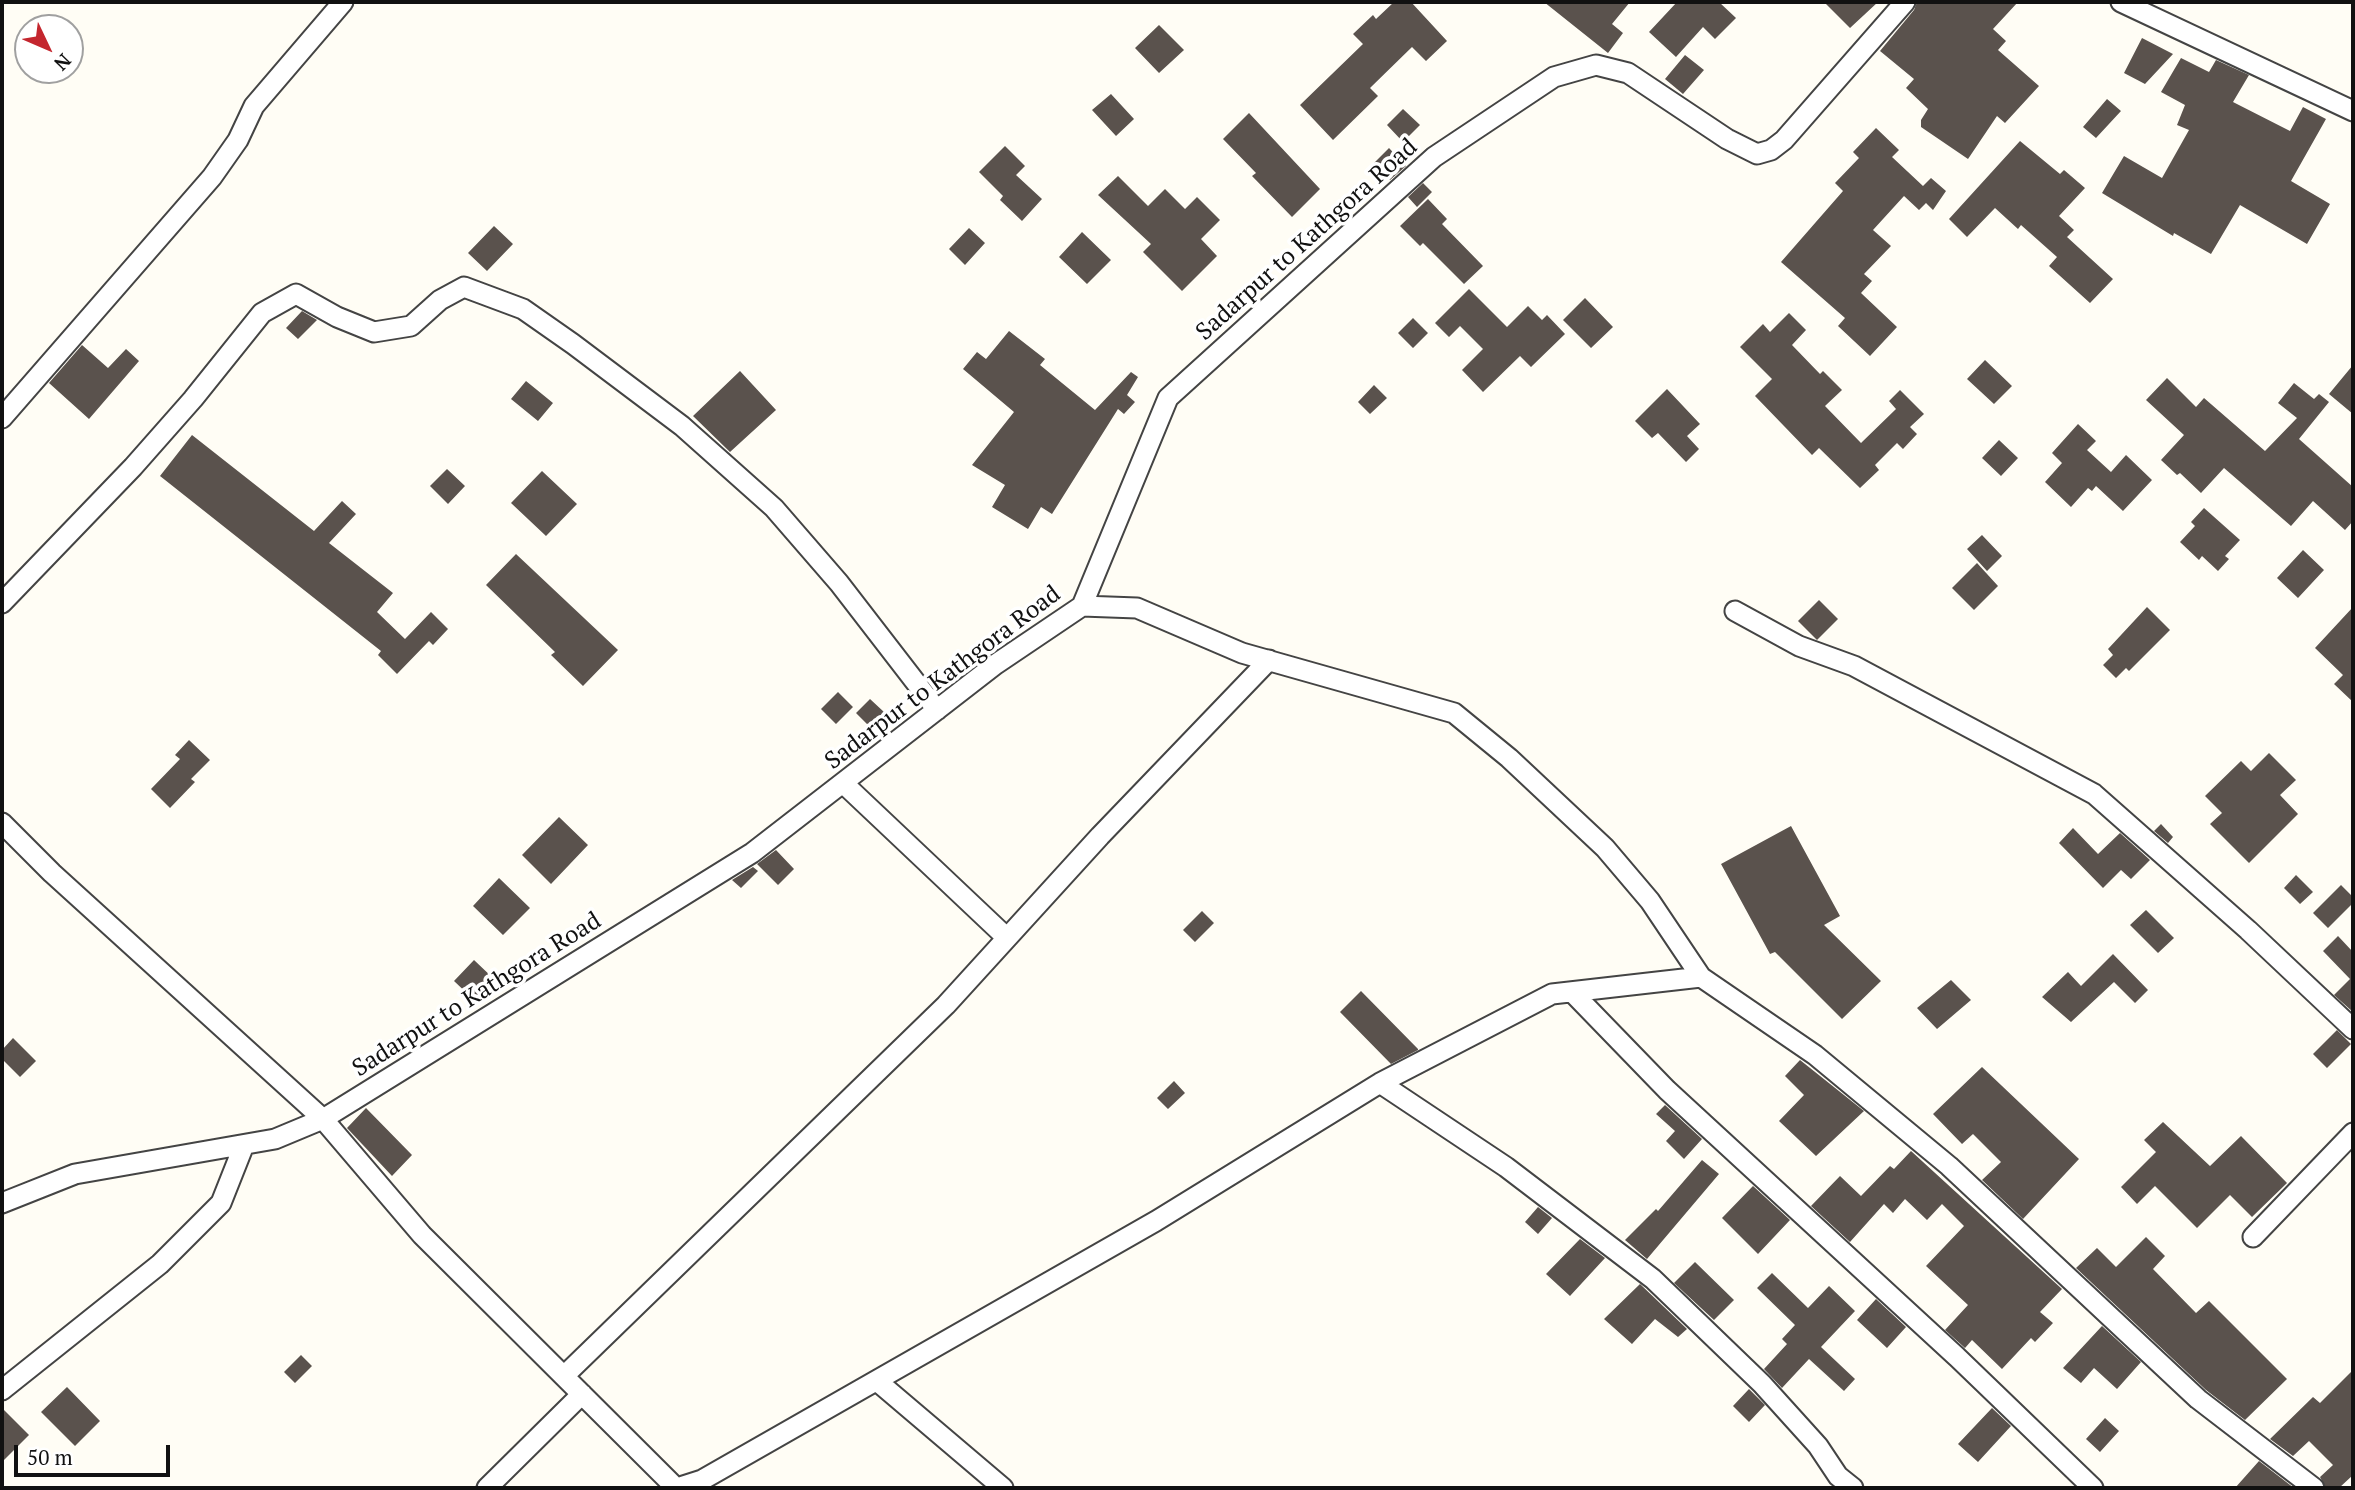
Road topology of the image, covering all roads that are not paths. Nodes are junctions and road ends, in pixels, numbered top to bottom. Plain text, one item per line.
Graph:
1 (343, 2) edge
2 (1905, 2) edge
3 (2121, 2) edge
4 (2353, 111) edge
5 (2, 418) edge
6 (2, 603) edge
7 (1082, 606) junction
8 (1735, 611) dead end
9 (1269, 660) junction
10 (937, 710) junction
11 (842, 783) junction
12 (2, 823) edge
13 (1007, 938) junction
14 (1701, 977) junction
15 (1572, 992) junction
16 (2353, 1029) edge
17 (1380, 1083) junction
18 (323, 1119) junction
19 (2353, 1133) edge
20 (244, 1145) junction
21 (2, 1203) edge
22 (2253, 1237) dead end
23 (564, 1376) junction
24 (877, 1381) junction
25 (2, 1390) edge
26 (582, 1394) junction
27 (487, 1488) edge
28 (677, 1488) edge
29 (1003, 1488) edge
30 (1853, 1488) edge
31 (2093, 1488) edge
32 (2314, 1488) edge

1 - 5 street
2 - 7 street, Sadarpur to Kathgora Road
3 - 4 street
6 - 10 street
7 - 9 street
7 - 10 street, Sadarpur to Kathgora Road
8 - 16 street
9 - 13 street
9 - 14 street
10 - 11 street, Sadarpur to Kathgora Road
11 - 13 street
11 - 18 street, Sadarpur to Kathgora Road
12 - 18 street
13 - 23 street
14 - 15 street
14 - 32 street
15 - 17 street
15 - 31 street
17 - 24 street
17 - 30 street
18 - 20 street, Sadarpur to Kathgora Road
18 - 23 street
19 - 22 street
20 - 21 street, Sadarpur to Kathgora Road
20 - 25 street
23 - 26 street
24 - 28 street
24 - 29 street
26 - 27 street
26 - 28 street

